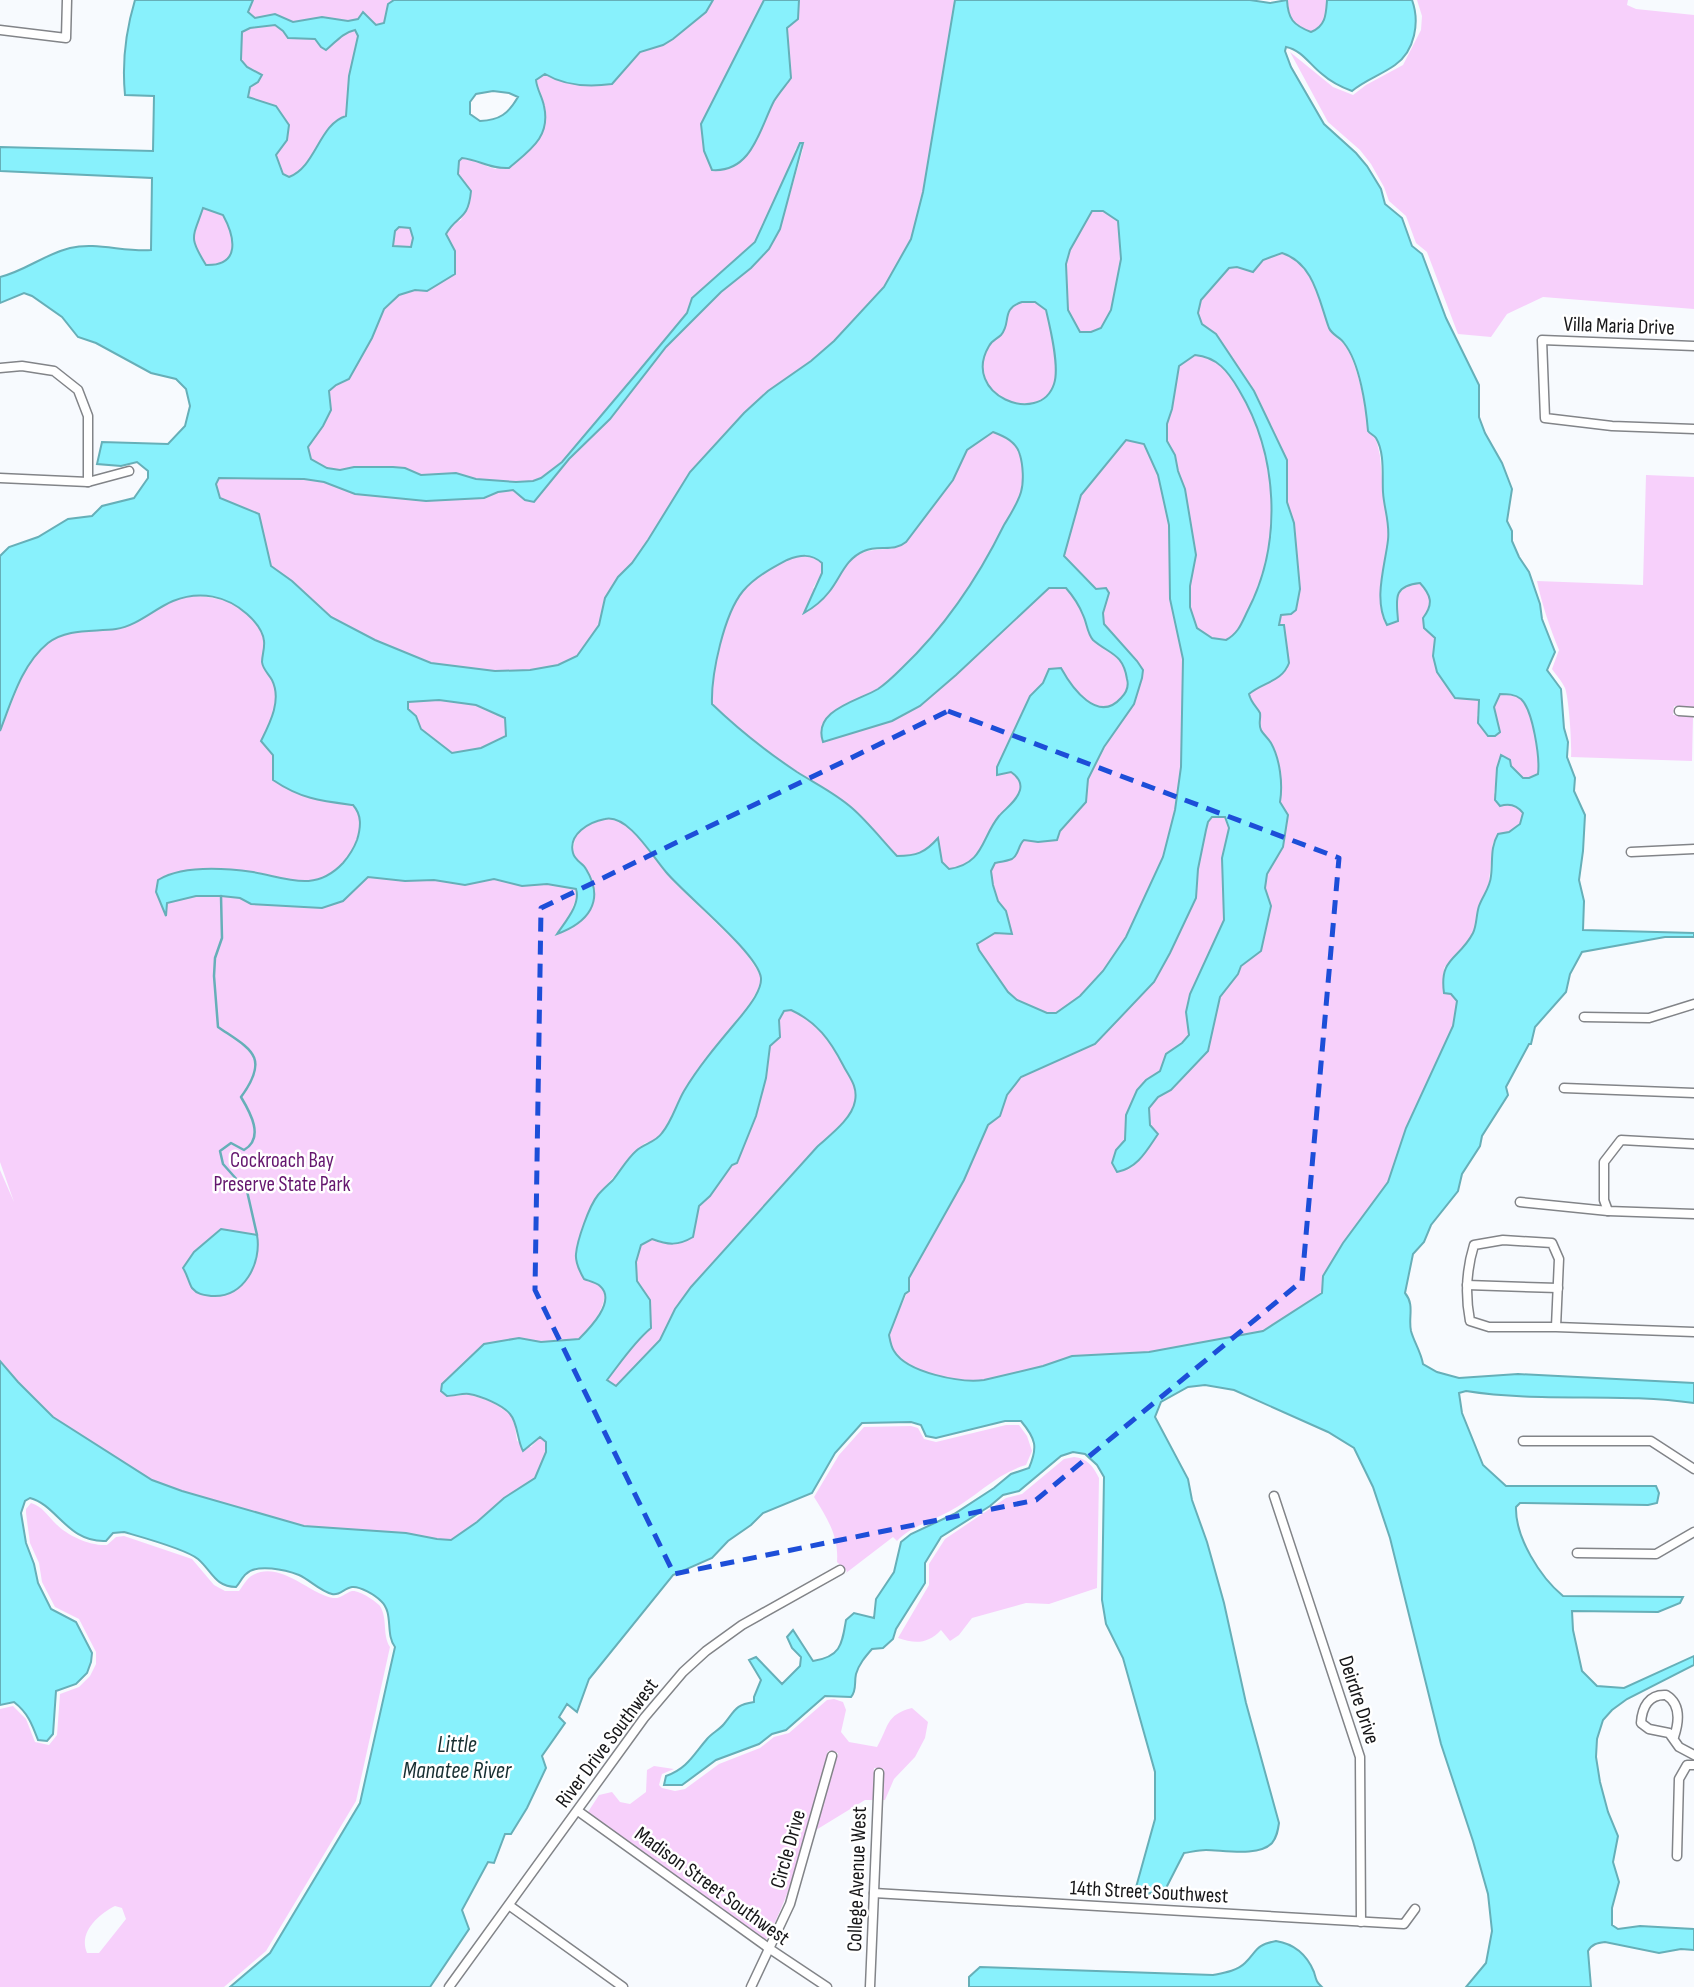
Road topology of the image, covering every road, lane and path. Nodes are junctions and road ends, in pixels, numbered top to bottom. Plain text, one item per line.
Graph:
1 (67, 0) edge
2 (0, 30) edge
3 (1694, 346) edge
4 (0, 368) edge
5 (1694, 429) edge
6 (129, 471) dead end
7 (0, 478) edge
8 (88, 482) junction
9 (1679, 711) dead end
10 (1694, 712) edge
11 (1694, 849) edge
12 (1632, 852) dead end
13 (1694, 1004) edge
14 (1584, 1017) dead end
15 (1564, 1088) dead end
16 (1694, 1093) edge
17 (1694, 1144) edge
18 (1520, 1202) dead end
19 (1608, 1211) junction
20 (1694, 1214) edge
21 (1466, 1285) junction
22 (1558, 1288) junction
23 (1556, 1326) junction
24 (1694, 1332) edge
25 (1523, 1441) dead end
26 (1694, 1469) edge
27 (1274, 1496) dead end
28 (1694, 1532) edge
29 (1577, 1553) dead end
30 (840, 1570) dead end
31 (1674, 1737) junction
32 (1694, 1755) edge
33 (832, 1756) dead end
34 (1694, 1765) edge
35 (879, 1773) dead end
36 (578, 1811) junction
37 (1677, 1856) dead end
38 (874, 1892) junction
39 (510, 1906) junction
40 (1415, 1909) dead end
41 (1361, 1922) junction
42 (770, 1949) junction
43 (449, 1987) edge
44 (623, 1987) edge
45 (751, 1987) edge
46 (827, 1987) edge
47 (870, 1987) edge

1 - 2 street
3 - 5 street, Villa Maria Drive
4 - 8 street
6 - 8 street
7 - 8 street
9 - 10 street
11 - 12 street
13 - 14 street
15 - 16 street
17 - 19 street
18 - 19 street
19 - 20 street
21 - 22 street
21 - 22 street
21 - 23 street
22 - 23 street
23 - 24 street
25 - 26 street
27 - 41 street, Deirdre Drive
28 - 29 street
30 - 36 street, River Drive Southwest
31 - 31 street
31 - 32 street
33 - 42 street, Circle Drive
34 - 37 street
35 - 38 street, College Avenue West
36 - 39 street, River Drive Southwest
36 - 42 street, Madison Street Southwest
38 - 41 street, 14th Street Southwest
38 - 47 street, College Avenue West
39 - 43 street, River Drive Southwest
39 - 44 street
40 - 41 street, 14th Street Southwest
42 - 45 street, Circle Drive
42 - 46 street, Madison Street Southwest

